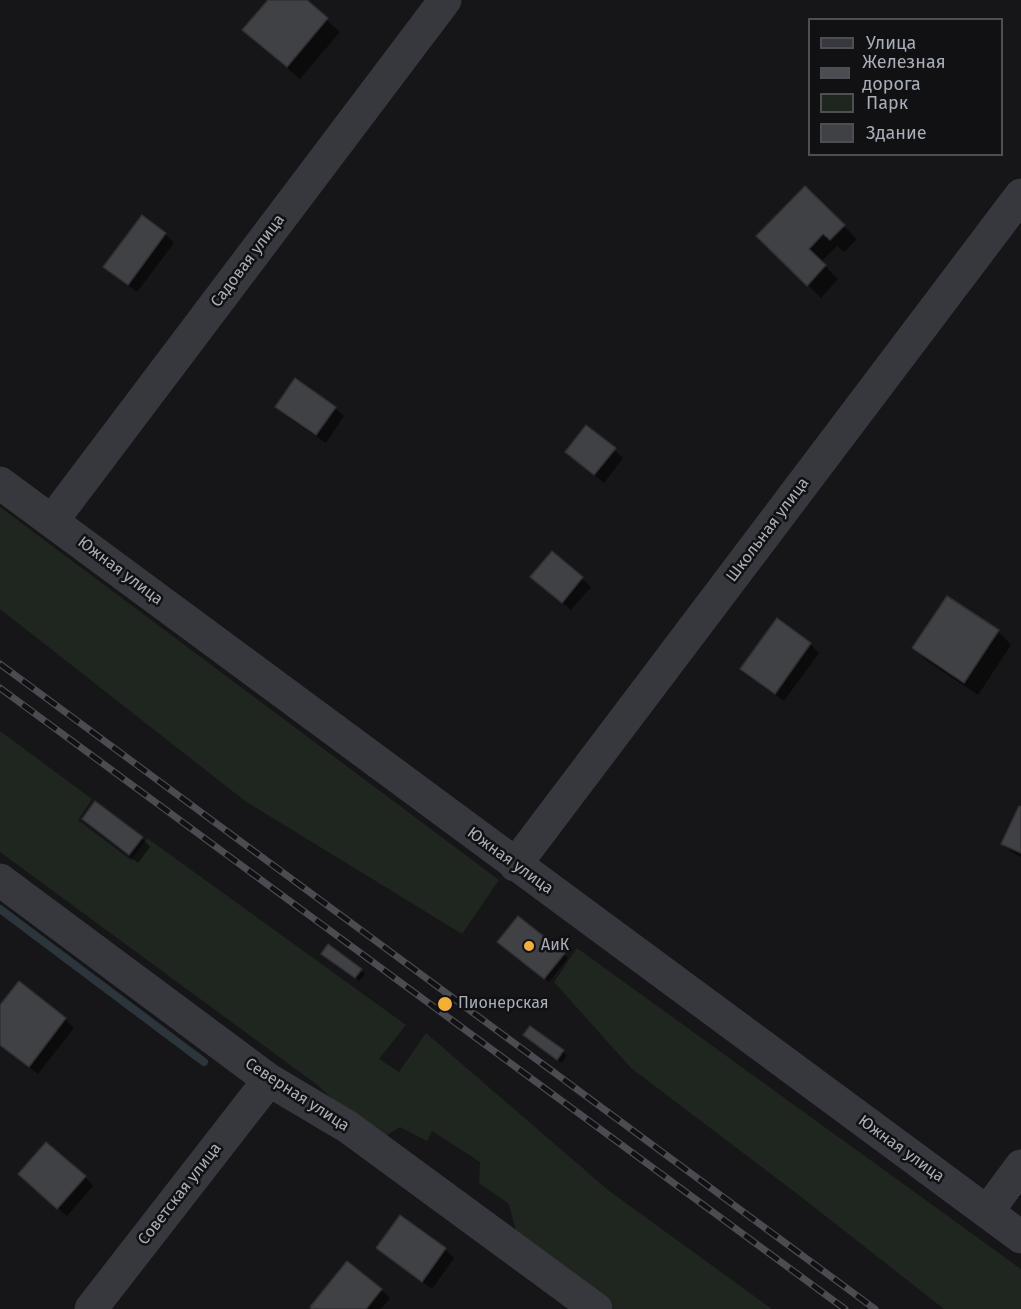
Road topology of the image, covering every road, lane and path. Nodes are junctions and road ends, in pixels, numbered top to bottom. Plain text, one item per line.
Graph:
1 (445, 0) edge
2 (1021, 195) edge
3 (0, 483) edge
4 (52, 521) junction
5 (515, 865) junction
6 (0, 880) edge
7 (269, 1080) junction
8 (1021, 1166) edge
9 (987, 1212) junction
10 (1021, 1237) edge
11 (91, 1309) edge
12 (596, 1309) edge

1 - 4 street, Садовая улица
2 - 5 street, Школьная улица
3 - 4 street, Южная улица
4 - 5 street, Южная улица
5 - 9 street, Южная улица
6 - 7 street, Северная улица
7 - 11 street, Советская улица
7 - 12 street, Северная улица
8 - 9 street
9 - 10 street, Южная улица

